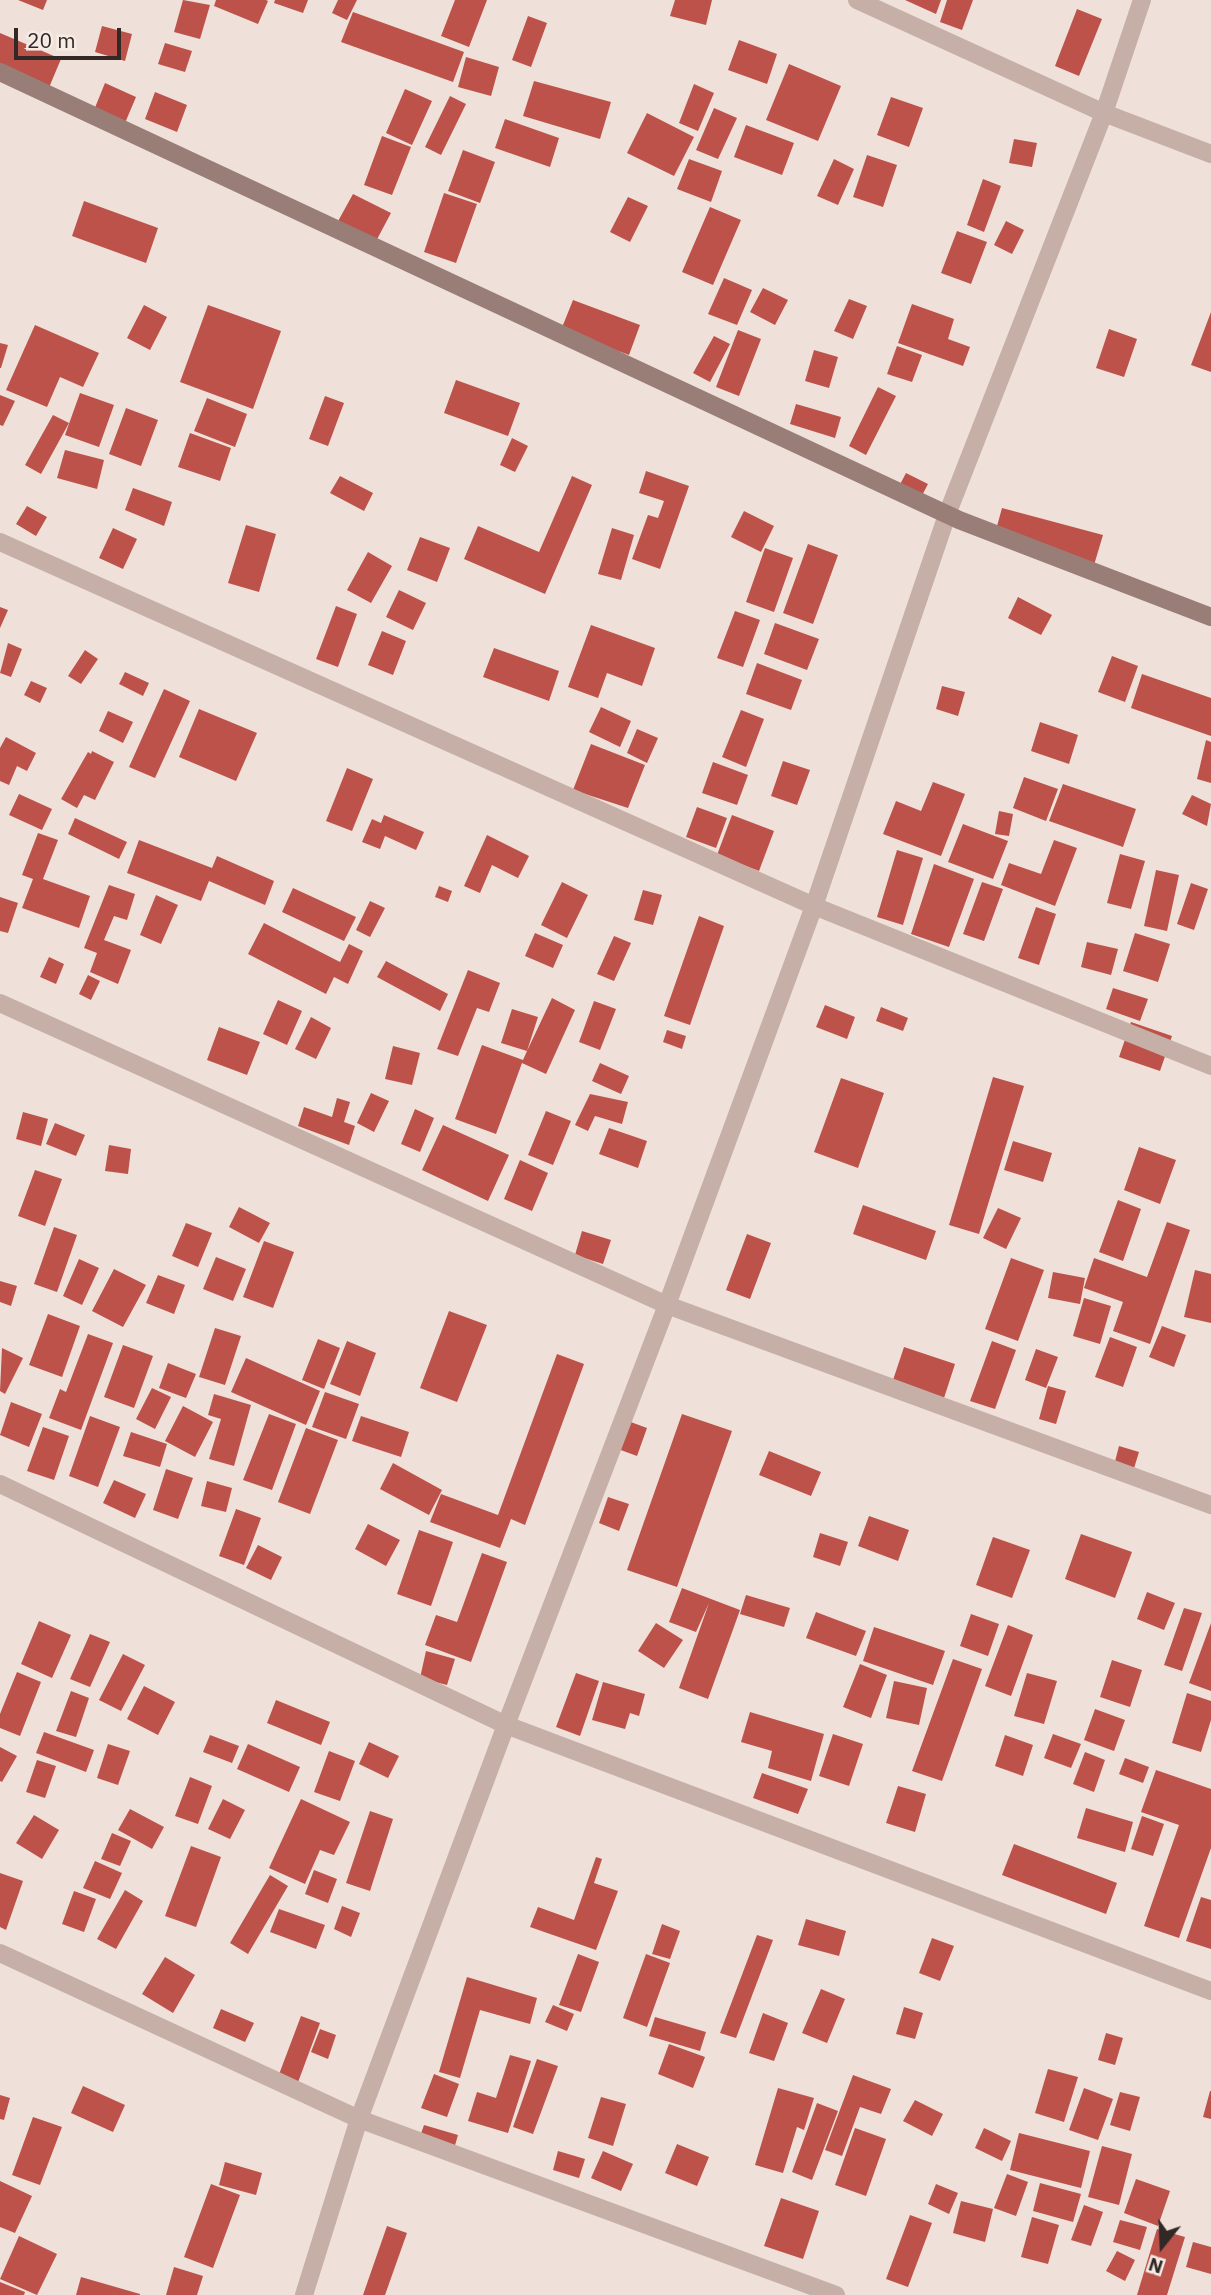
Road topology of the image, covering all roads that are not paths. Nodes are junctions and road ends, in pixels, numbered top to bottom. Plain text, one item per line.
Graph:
1 (857, 0) edge
2 (1142, 0) edge
3 (0, 72) edge
4 (1104, 113) junction
5 (1211, 154) edge
6 (948, 512) junction
7 (0, 542) edge
8 (1211, 617) edge
9 (814, 906) junction
10 (0, 1003) edge
11 (1211, 1066) edge
12 (667, 1305) junction
13 (0, 1484) edge
14 (1211, 1505) edge
15 (506, 1725) junction
16 (0, 1953) edge
17 (1211, 1991) edge
18 (359, 2119) junction
19 (304, 2295) edge
20 (836, 2295) edge

1 - 4 street
2 - 4 street
3 - 6 street
4 - 5 street
4 - 6 street
6 - 8 street
6 - 9 street
7 - 9 street
9 - 11 street
9 - 12 street
10 - 12 street
12 - 14 street
12 - 15 street
13 - 15 street
15 - 17 street
15 - 18 street
16 - 18 street
18 - 19 street
18 - 20 street

